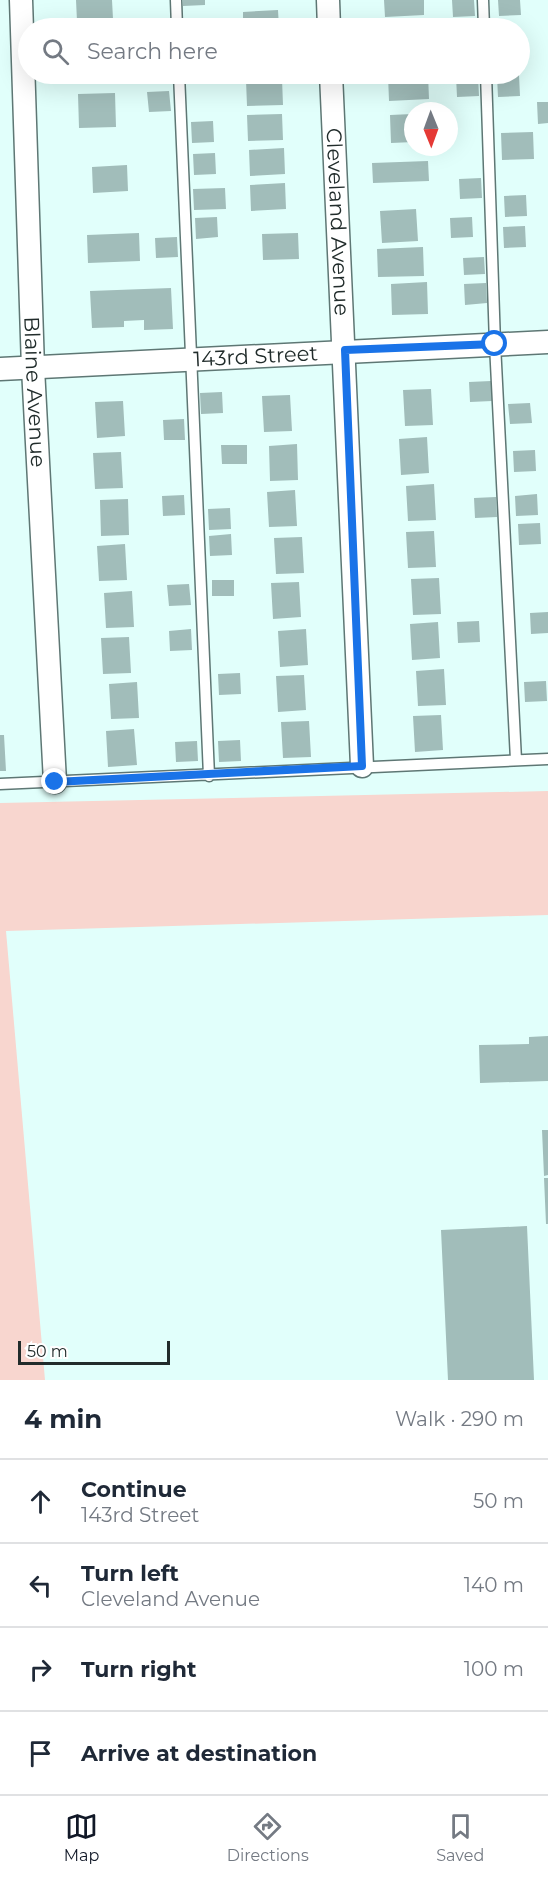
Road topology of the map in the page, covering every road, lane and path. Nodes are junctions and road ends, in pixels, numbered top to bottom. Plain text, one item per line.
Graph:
1 (21, 0) edge
2 (176, 0) edge
3 (328, 0) edge
4 (483, 0) edge
5 (22, 18) edge
6 (177, 18) edge
7 (329, 18) edge
8 (484, 18) edge
9 (24, 84) edge
10 (179, 84) edge
11 (332, 84) edge
12 (486, 84) edge
13 (548, 342) edge
14 (495, 344) junction
15 (345, 350) junction
16 (189, 358) junction
17 (33, 368) junction
18 (0, 369) edge
19 (548, 759) edge
20 (516, 760) junction
21 (362, 766) junction
22 (209, 776) junction
23 (55, 782) junction
24 (0, 784) edge

1 - 5 street, Blaine Avenue
2 - 6 lane
3 - 7 street
4 - 8 lane
9 - 17 street, Blaine Avenue
10 - 16 lane
11 - 15 street, Cleveland Avenue
12 - 14 lane
13 - 14 street, 143rd Street
14 - 15 street, 143rd Street
14 - 20 lane
15 - 16 street, 143rd Street
15 - 21 street, Cleveland Avenue
16 - 17 street, 143rd Street
16 - 22 lane
17 - 18 street, 143rd Street
17 - 23 street, Blaine Avenue
19 - 20 lane
20 - 21 lane
21 - 22 lane
22 - 23 lane
23 - 24 lane

